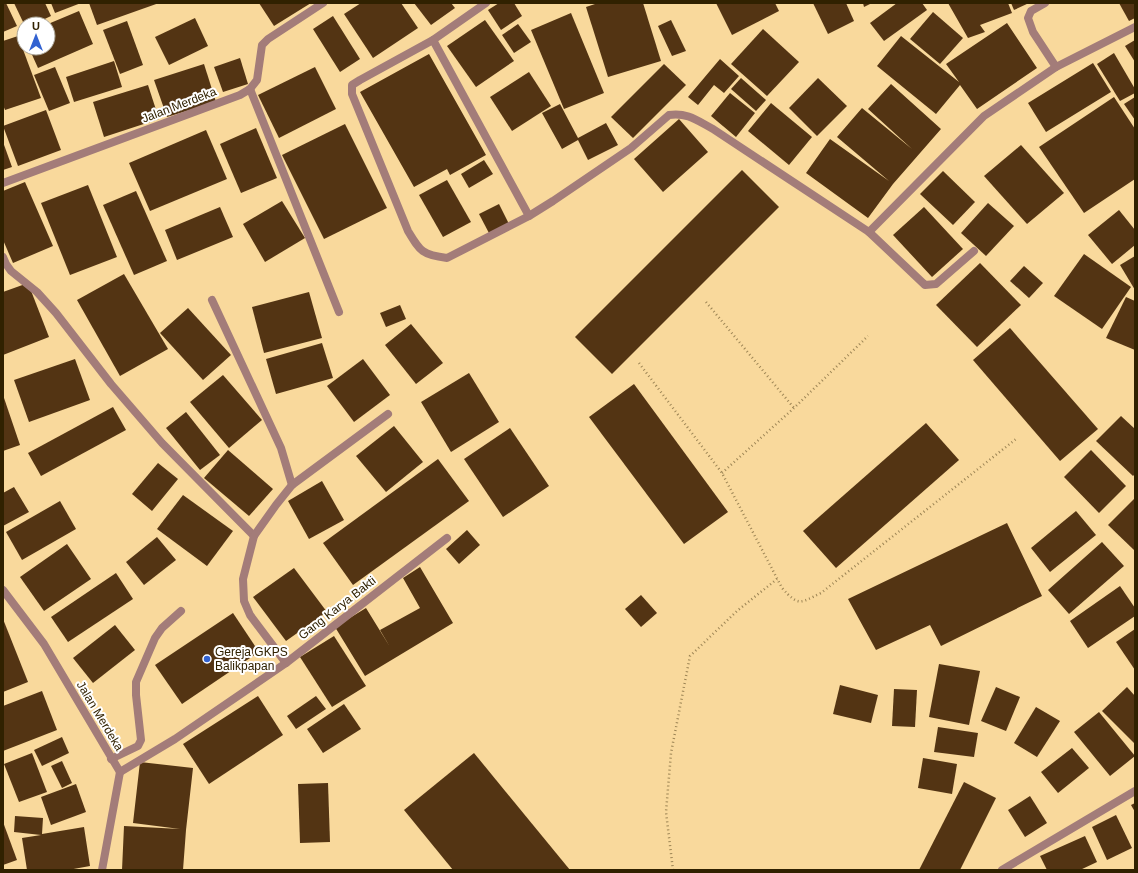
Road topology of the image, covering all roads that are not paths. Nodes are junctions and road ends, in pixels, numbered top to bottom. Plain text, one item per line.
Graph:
1 (323, 3) edge
2 (486, 3) edge
3 (1045, 3) edge
4 (1135, 27) edge
5 (433, 40) junction
6 (1056, 66) junction
7 (250, 89) junction
8 (3, 183) edge
9 (529, 216) junction
10 (869, 232) junction
11 (974, 251) dead end
12 (3, 258) edge
13 (212, 300) dead end
14 (339, 312) dead end
15 (388, 414) dead end
16 (292, 485) junction
17 (254, 536) junction
18 (447, 538) dead end
19 (3, 590) edge
20 (181, 611) dead end
21 (286, 663) junction
22 (111, 759) junction
23 (120, 772) junction
24 (1135, 791) edge
25 (102, 870) edge
26 (1002, 870) edge

1 - 7 street
2 - 5 street
3 - 6 street
4 - 6 street
5 - 9 street
5 - 9 street
6 - 10 street
7 - 8 street, Jalan Merdeka
7 - 14 street
9 - 10 street
10 - 11 street
12 - 17 street
13 - 16 street
15 - 16 street
16 - 17 street
17 - 21 street
18 - 21 street, Gang Karya Bakti
19 - 22 street, Jalan Merdeka
20 - 22 street
21 - 23 street, Gang Karya Bakti
22 - 23 street, Jalan Merdeka
23 - 25 street
24 - 26 street

